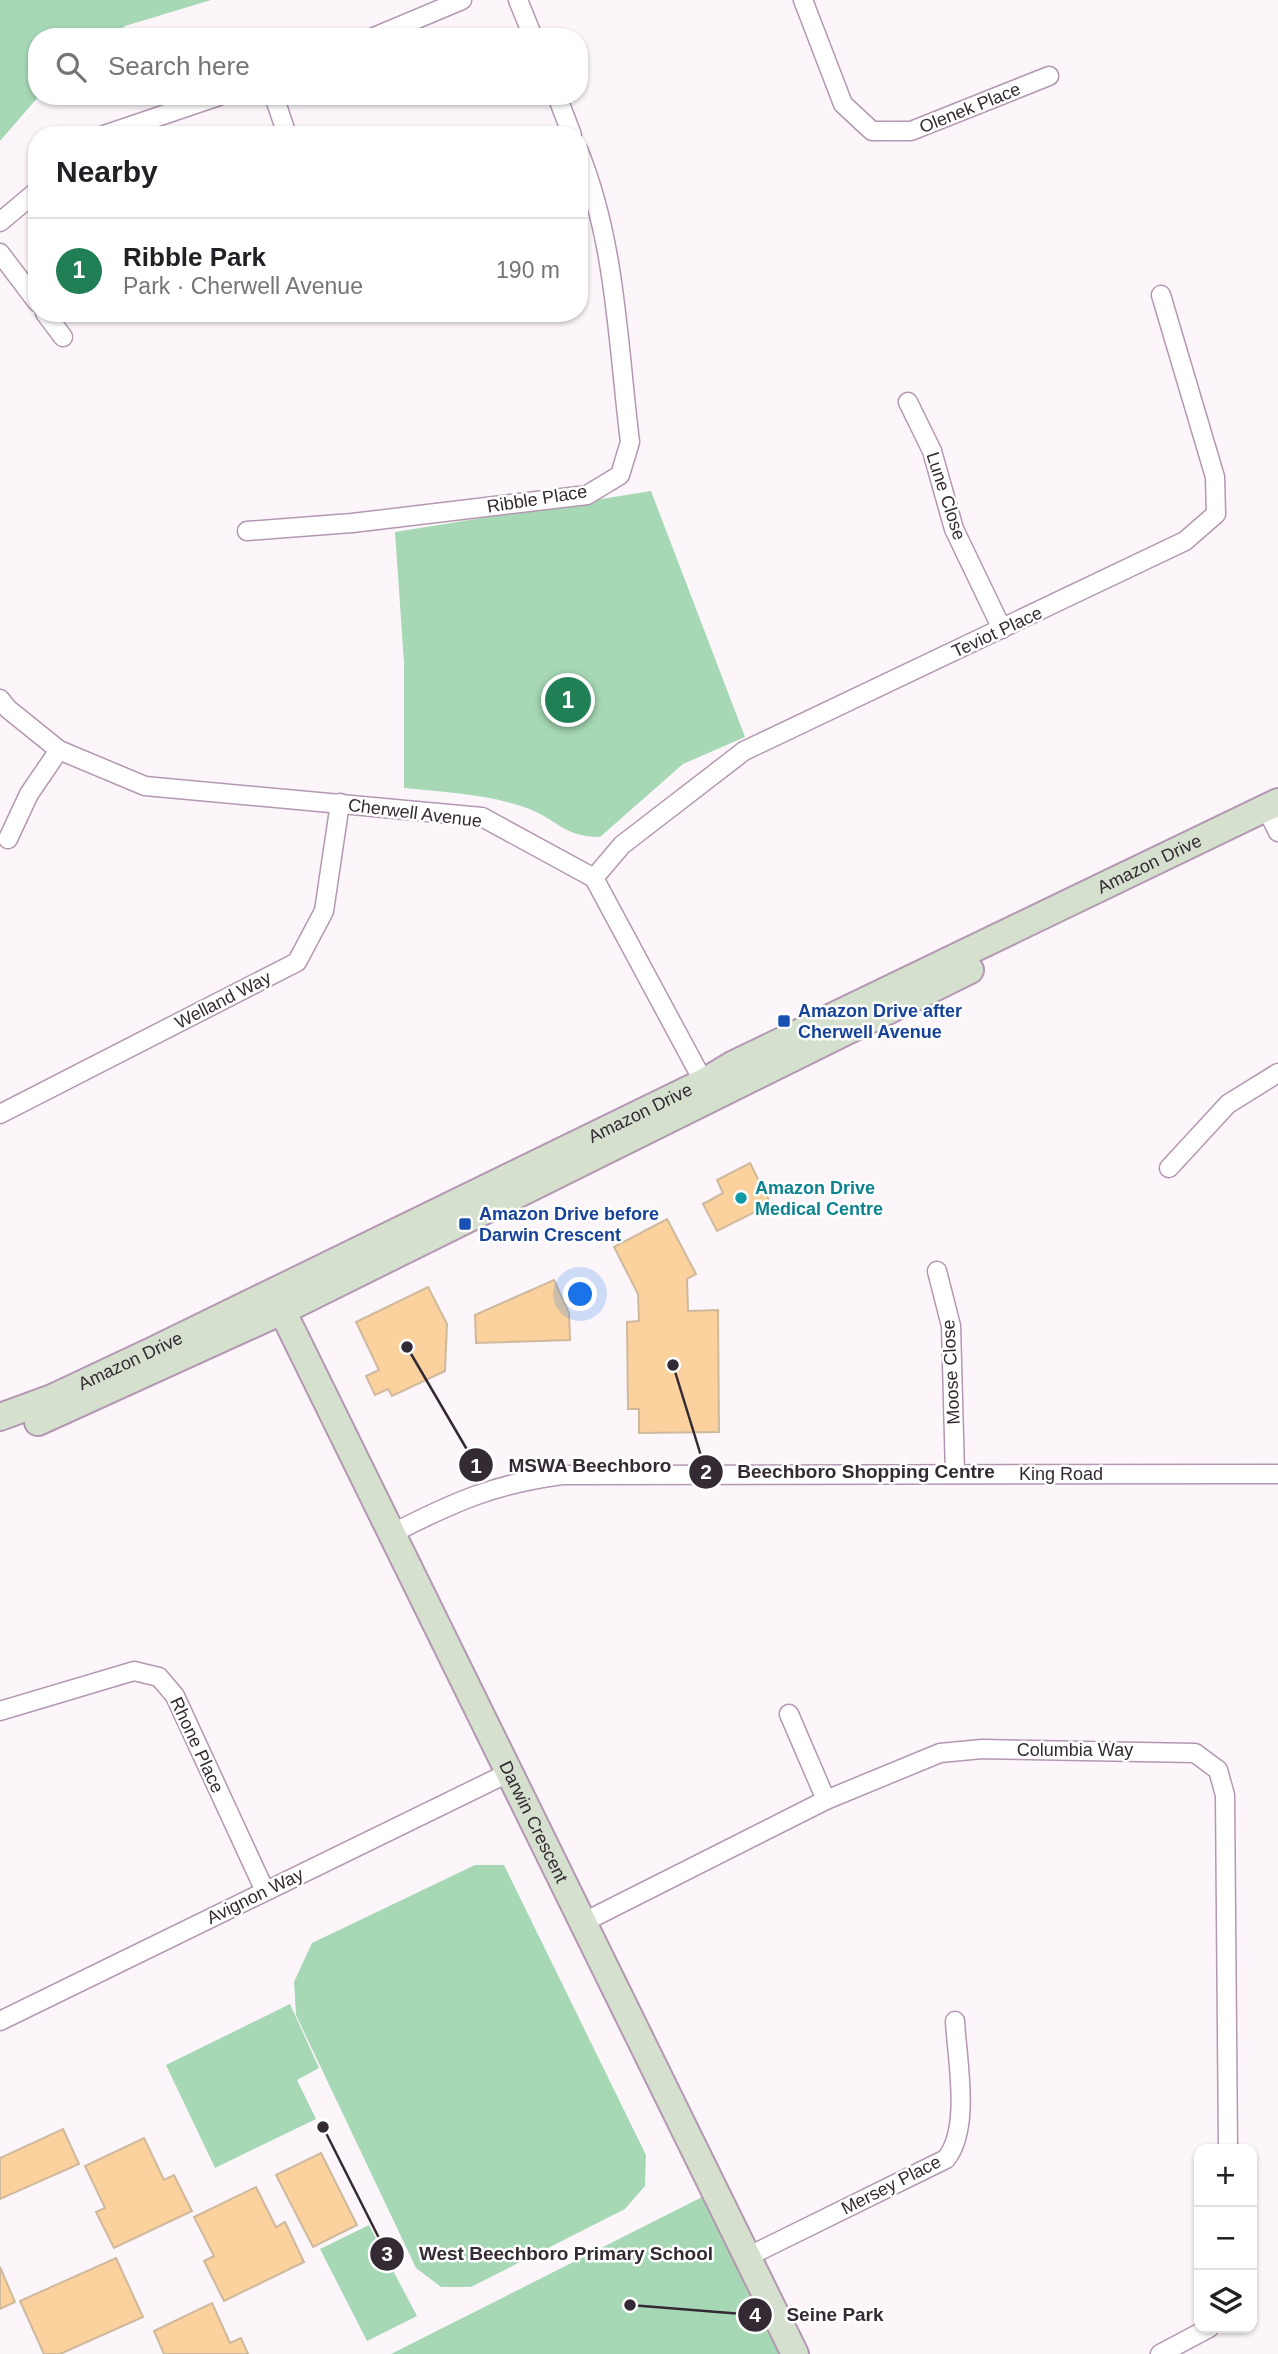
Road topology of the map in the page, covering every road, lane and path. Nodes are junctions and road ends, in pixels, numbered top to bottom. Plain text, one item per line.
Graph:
1 (462, 0) edge
2 (518, 0) edge
3 (803, 0) edge
4 (395, 28) edge
5 (529, 28) edge
6 (1049, 76) dead end
7 (192, 105) edge
8 (277, 105) edge
9 (560, 105) edge
10 (131, 126) edge
11 (284, 126) edge
12 (569, 126) edge
13 (588, 175) edge
14 (28, 199) edge
15 (0, 222) edge
16 (0, 253) edge
17 (28, 290) edge
18 (1161, 295) dead end
19 (51, 322) edge
20 (62, 337) dead end
21 (908, 402) dead end
22 (247, 531) dead end
23 (1002, 629) junction
24 (0, 699) edge
25 (59, 750) junction
26 (340, 803) junction
27 (1275, 818) edge
28 (8, 839) dead end
29 (594, 878) junction
30 (1278, 1073) edge
31 (708, 1090) junction
32 (0, 1114) edge
33 (1170, 1168) dead end
34 (937, 1271) dead end
35 (277, 1301) junction
36 (0, 1417) edge
37 (0, 1435) edge
38 (955, 1474) junction
39 (1278, 1474) edge
40 (393, 1533) junction
41 (0, 1711) edge
42 (789, 1714) dead end
43 (510, 1772) junction
44 (826, 1801) junction
45 (265, 1891) junction
46 (584, 1922) junction
47 (0, 2021) edge
48 (956, 2021) dead end
49 (1228, 2144) edge
50 (749, 2256) junction
51 (1200, 2333) edge
52 (795, 2354) edge
53 (1160, 2354) edge

1 - 4 street
2 - 5 street
3 - 6 street, Olenek Place
7 - 10 street
8 - 11 street
9 - 12 street
13 - 22 street, Ribble Place
14 - 15 street
16 - 17 street
18 - 23 street, Teviot Place
19 - 20 street
21 - 23 street, Lune Close
23 - 29 street, Teviot Place
24 - 25 street, Cherwell Avenue
25 - 26 street, Cherwell Avenue
25 - 28 street
26 - 29 street, Cherwell Avenue
26 - 32 street, Welland Way
27 - 31 street, Amazon Drive
29 - 31 street
30 - 33 street
31 - 35 street, Amazon Drive
34 - 38 street, Moose Close
35 - 36 street, Amazon Drive
35 - 37 street, Amazon Drive
35 - 40 street, Darwin Crescent
38 - 39 street, King Road
38 - 40 street, King Road
40 - 43 street, Darwin Crescent
41 - 45 street, Rhone Place
42 - 44 street
43 - 45 street, Avignon Way
43 - 46 street, Darwin Crescent
44 - 46 street, Columbia Way
44 - 49 street, Columbia Way
45 - 47 street, Avignon Way
46 - 50 street, Darwin Crescent
48 - 50 street, Mersey Place
50 - 52 street, Darwin Crescent
51 - 53 street

